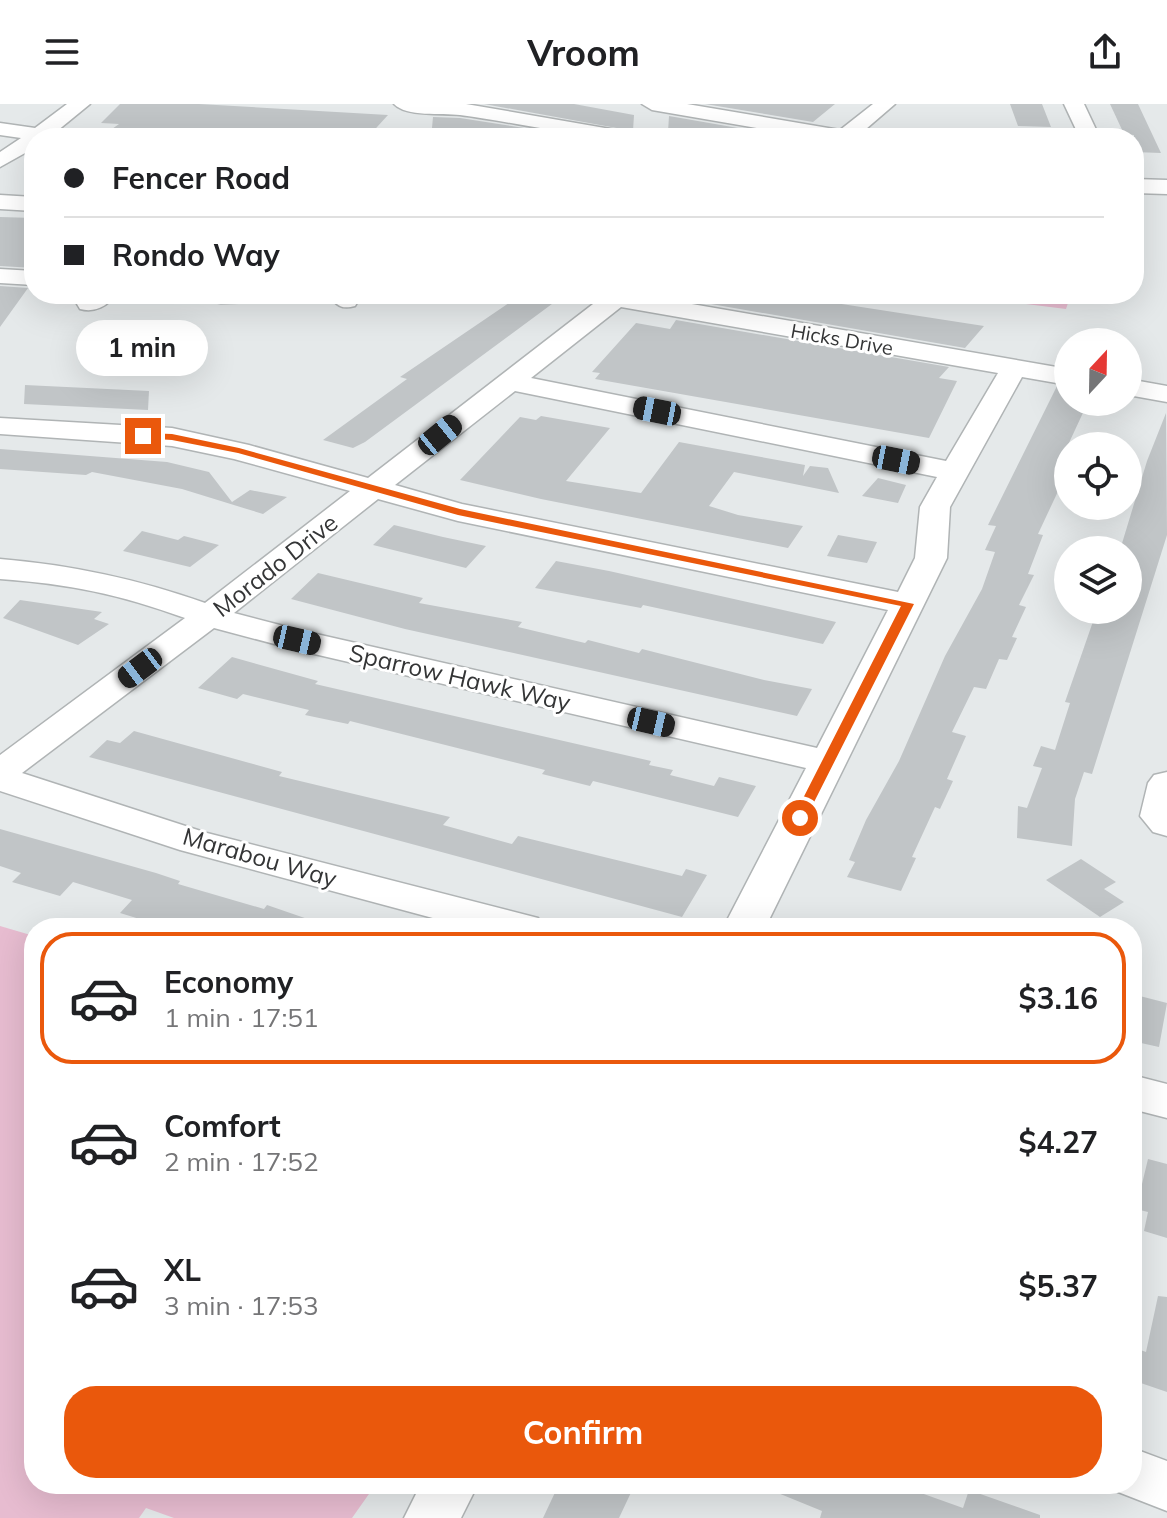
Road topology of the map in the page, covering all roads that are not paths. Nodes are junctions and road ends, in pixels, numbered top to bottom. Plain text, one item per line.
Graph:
1 (80, 104) edge
2 (404, 104) edge
3 (652, 104) edge
4 (885, 104) edge
5 (1074, 104) edge
6 (685, 107) edge
7 (48, 128) edge
8 (559, 128) edge
9 (793, 128) edge
10 (856, 128) edge
11 (1085, 128) edge
12 (1, 129) edge
13 (24, 134) edge
14 (24, 145) edge
15 (0, 161) edge
16 (1144, 168) edge
17 (1167, 168) edge
18 (1144, 186) edge
19 (1167, 187) edge
20 (0, 202) edge
21 (24, 203) edge
22 (0, 276) edge
23 (24, 277) edge
24 (609, 304) edge
25 (663, 304) edge
26 (1014, 368) junction
27 (1054, 375) edge
28 (508, 381) junction
29 (1142, 390) edge
30 (1167, 394) edge
31 (0, 426) edge
32 (955, 472) junction
33 (375, 487) junction
34 (0, 569) edge
35 (908, 604) junction
36 (209, 616) junction
37 (828, 762) junction
38 (0, 775) edge
39 (1167, 783) edge
40 (1167, 824) edge
41 (487, 918) edge
42 (749, 918) edge
43 (1142, 1095) edge
44 (1167, 1101) edge
45 (1142, 1477) edge
46 (1167, 1486) edge
47 (445, 1494) edge
48 (432, 1518) edge

1 - 7 street
2 - 8 street
3 - 6 street
4 - 10 street
5 - 11 street
6 - 9 street
12 - 13 street
14 - 15 street
16 - 17 street
18 - 19 street
20 - 21 street
22 - 23 street
24 - 28 street, Morado Drive
25 - 26 street, Hicks Drive
26 - 27 street, Hicks Drive
26 - 32 street
28 - 32 street
28 - 33 street, Morado Drive
29 - 30 street
31 - 33 street
32 - 35 street
33 - 35 street
33 - 36 street, Morado Drive
34 - 36 street, Sparrow Hawk Way
35 - 37 street
36 - 37 street, Sparrow Hawk Way
36 - 38 street, Morado Drive
37 - 42 street
38 - 41 street, Marabou Way
39 - 40 street
43 - 44 street
45 - 46 street
47 - 48 street

